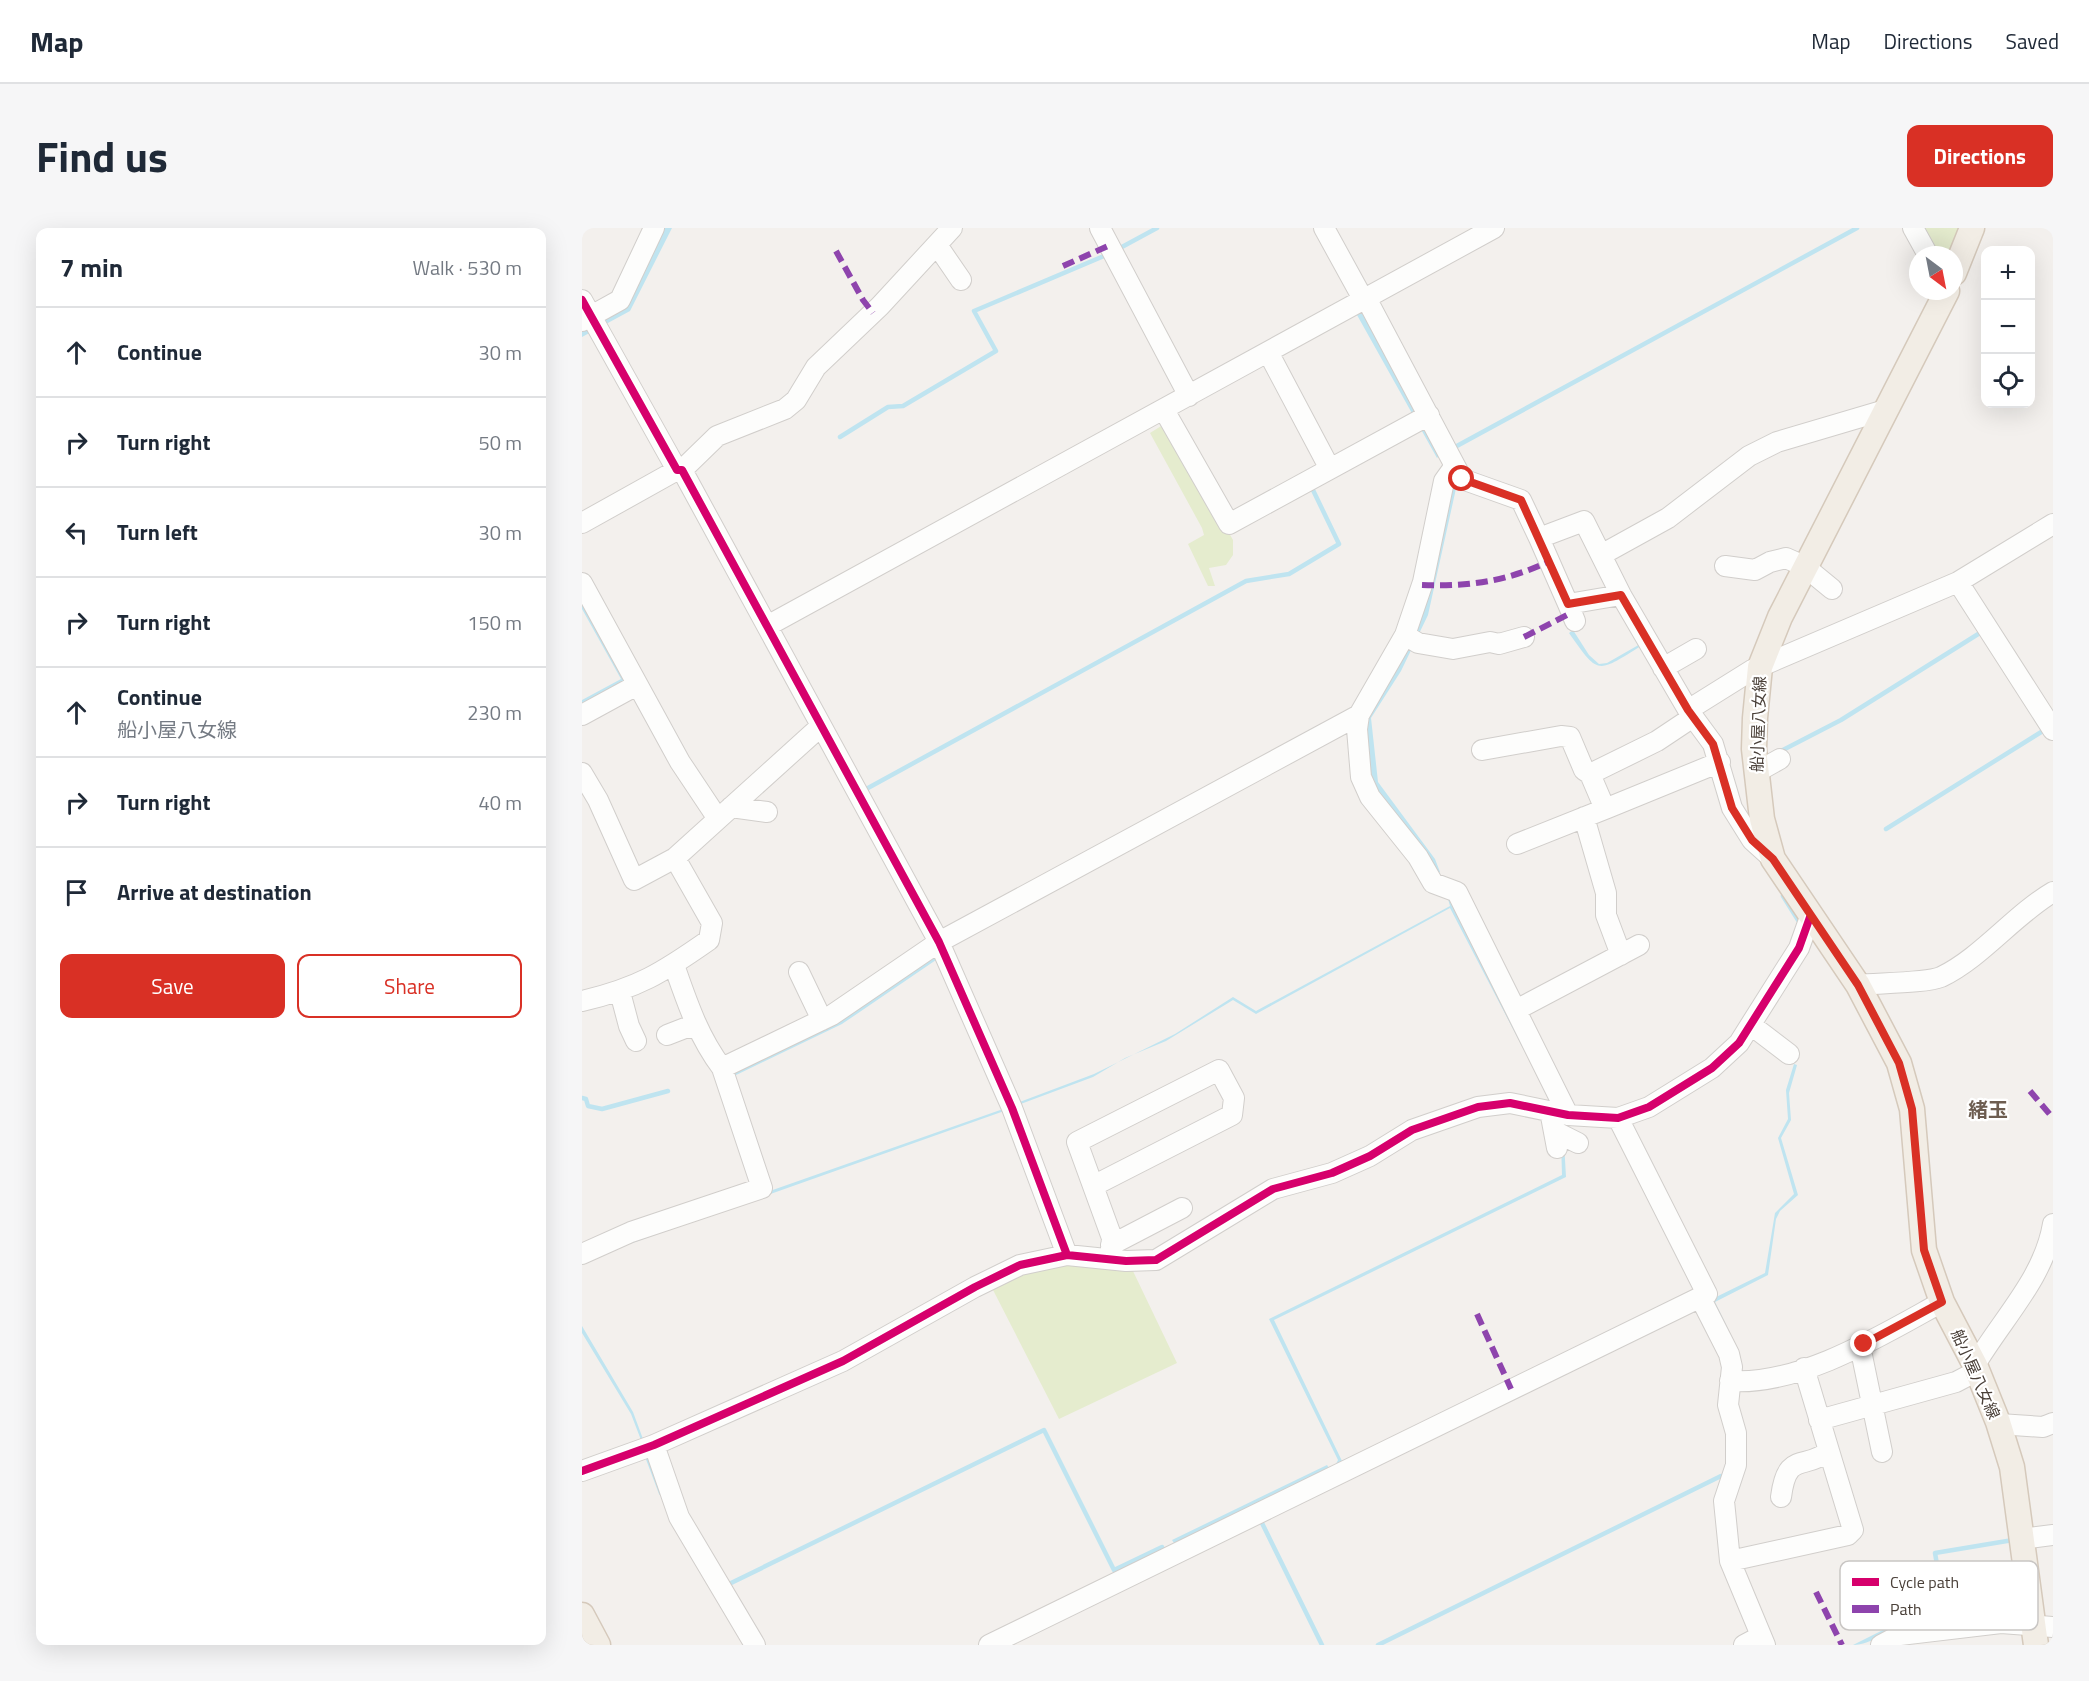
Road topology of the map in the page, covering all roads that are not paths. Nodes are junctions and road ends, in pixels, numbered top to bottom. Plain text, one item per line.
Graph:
1 (654, 228) edge
2 (1100, 228) edge
3 (1324, 228) edge
4 (1494, 228) edge
5 (1913, 228) edge
6 (1972, 228) edge
7 (943, 234) edge
8 (1923, 246) edge
9 (1963, 250) edge
10 (960, 280) dead end
11 (1364, 298) junction
12 (1942, 300) edge
13 (589, 317) edge
14 (1268, 352) junction
15 (1189, 396) junction
16 (1164, 410) junction
17 (1885, 410) junction
18 (1429, 415) junction
19 (1454, 467) junction
20 (1330, 469) junction
21 (680, 470) junction
22 (582, 523) edge
23 (2053, 524) edge
24 (1539, 538) junction
25 (1601, 555) junction
26 (1725, 566) dead end
27 (1804, 566) junction
28 (1958, 582) junction
29 (582, 583) edge
30 (1832, 589) dead end
31 (1621, 595) junction
32 (769, 625) junction
33 (1405, 635) junction
34 (1524, 637) dead end
35 (1696, 649) dead end
36 (1760, 667) junction
37 (1663, 668) junction
38 (637, 685) junction
39 (1691, 713) junction
40 (582, 715) edge
41 (1359, 715) junction
42 (821, 726) junction
43 (2053, 730) edge
44 (1482, 750) dead end
45 (1780, 759) dead end
46 (1720, 762) junction
47 (582, 773) edge
48 (1755, 773) junction
49 (1590, 774) junction
50 (1605, 809) junction
51 (767, 812) dead end
52 (725, 813) junction
53 (1584, 817) junction
54 (1517, 844) dead end
55 (675, 858) junction
56 (1773, 859) junction
57 (2053, 892) edge
58 (1810, 917) junction
59 (939, 942) junction
60 (1639, 945) dead end
61 (1621, 955) junction
62 (674, 965) junction
63 (799, 972) dead end
64 (1858, 985) junction
65 (620, 992) junction
66 (582, 1001) edge
67 (1516, 1010) junction
68 (822, 1020) junction
69 (696, 1028) junction
70 (1749, 1028) junction
71 (667, 1035) dead end
72 (636, 1041) dead end
73 (1787, 1058) dead end
74 (722, 1068) junction
75 (1559, 1113) junction
76 (1618, 1118) junction
77 (1578, 1143) dead end
78 (1093, 1186) junction
79 (1182, 1208) dead end
80 (2053, 1224) edge
81 (1110, 1252) junction
82 (582, 1254) edge
83 (1068, 1255) junction
84 (1701, 1297) junction
85 (1942, 1302) junction
86 (1860, 1346) junction
87 (1804, 1368) junction
88 (1976, 1368) junction
89 (1730, 1381) junction
90 (1875, 1405) junction
91 (1819, 1420) junction
92 (2053, 1423) edge
93 (1999, 1424) junction
94 (654, 1445) junction
95 (1829, 1451) junction
96 (1882, 1452) dead end
97 (582, 1471) edge
98 (1781, 1497) dead end
99 (2053, 1535) edge
100 (2021, 1539) junction
101 (1730, 1561) junction
102 (2026, 1561) edge
103 (582, 1615) edge
104 (1939, 1630) edge
105 (1757, 1642) edge
106 (598, 1645) edge
107 (755, 1645) edge
108 (989, 1645) edge
109 (1881, 1645) edge

1 - 13 street
2 - 15 street
3 - 11 street
4 - 11 street
5 - 8 street
6 - 9 main road
7 - 10 street
7 - 21 street
11 - 14 street
11 - 18 street
12 - 17 main road, 船小屋八女線
13 - 21 street
14 - 15 street
14 - 20 street
15 - 16 street
16 - 20 street
16 - 32 street
17 - 25 street
17 - 27 main road, 船小屋八女線
18 - 19 street
18 - 20 street
19 - 24 street
19 - 33 street
21 - 22 street
21 - 32 street
23 - 28 street
24 - 25 street
24 - 31 street
25 - 31 street
26 - 27 street
27 - 30 street
27 - 36 main road, 船小屋八女線
28 - 36 street
28 - 43 street
29 - 38 street
31 - 37 street
32 - 42 street
33 - 34 street
33 - 41 street
35 - 37 street
36 - 39 street
36 - 48 main road, 船小屋八女線
37 - 39 street
38 - 40 street
38 - 52 street
39 - 46 street
39 - 49 street
41 - 59 street
41 - 67 street
42 - 52 street
42 - 59 street
44 - 49 street
45 - 48 street
46 - 50 street
46 - 56 street
47 - 55 street
48 - 56 main road, 船小屋八女線
49 - 50 street
50 - 53 street
51 - 52 street
52 - 55 street
53 - 54 street
53 - 61 street
55 - 62 street
56 - 58 main road, 船小屋八女線
57 - 64 street
58 - 64 main road, 船小屋八女線
58 - 70 street
59 - 68 street
59 - 83 street
60 - 61 street
61 - 67 street
62 - 65 street
62 - 69 street
63 - 68 street
64 - 85 main road, 船小屋八女線
65 - 66 street
65 - 72 street
67 - 75 street
68 - 74 street
69 - 71 street
69 - 74 street
70 - 73 street
70 - 76 street
74 - 82 street
75 - 76 street
75 - 77 street
75 - 81 street
76 - 84 street
78 - 78 street
78 - 81 street
79 - 81 street
80 - 88 street
81 - 83 street
83 - 94 street
84 - 89 street
84 - 108 street
85 - 86 street
85 - 88 main road, 船小屋八女線
86 - 87 street
86 - 90 street
87 - 89 street
87 - 91 street
88 - 90 street
88 - 93 main road, 船小屋八女線
89 - 101 street
90 - 91 street
90 - 96 street
91 - 95 street
92 - 93 street
93 - 100 main road, 船小屋八女線
94 - 97 street
94 - 107 street
95 - 98 street
95 - 101 street
99 - 100 street
100 - 102 main road, 船小屋八女線
101 - 105 street
103 - 106 main road
104 - 109 street

